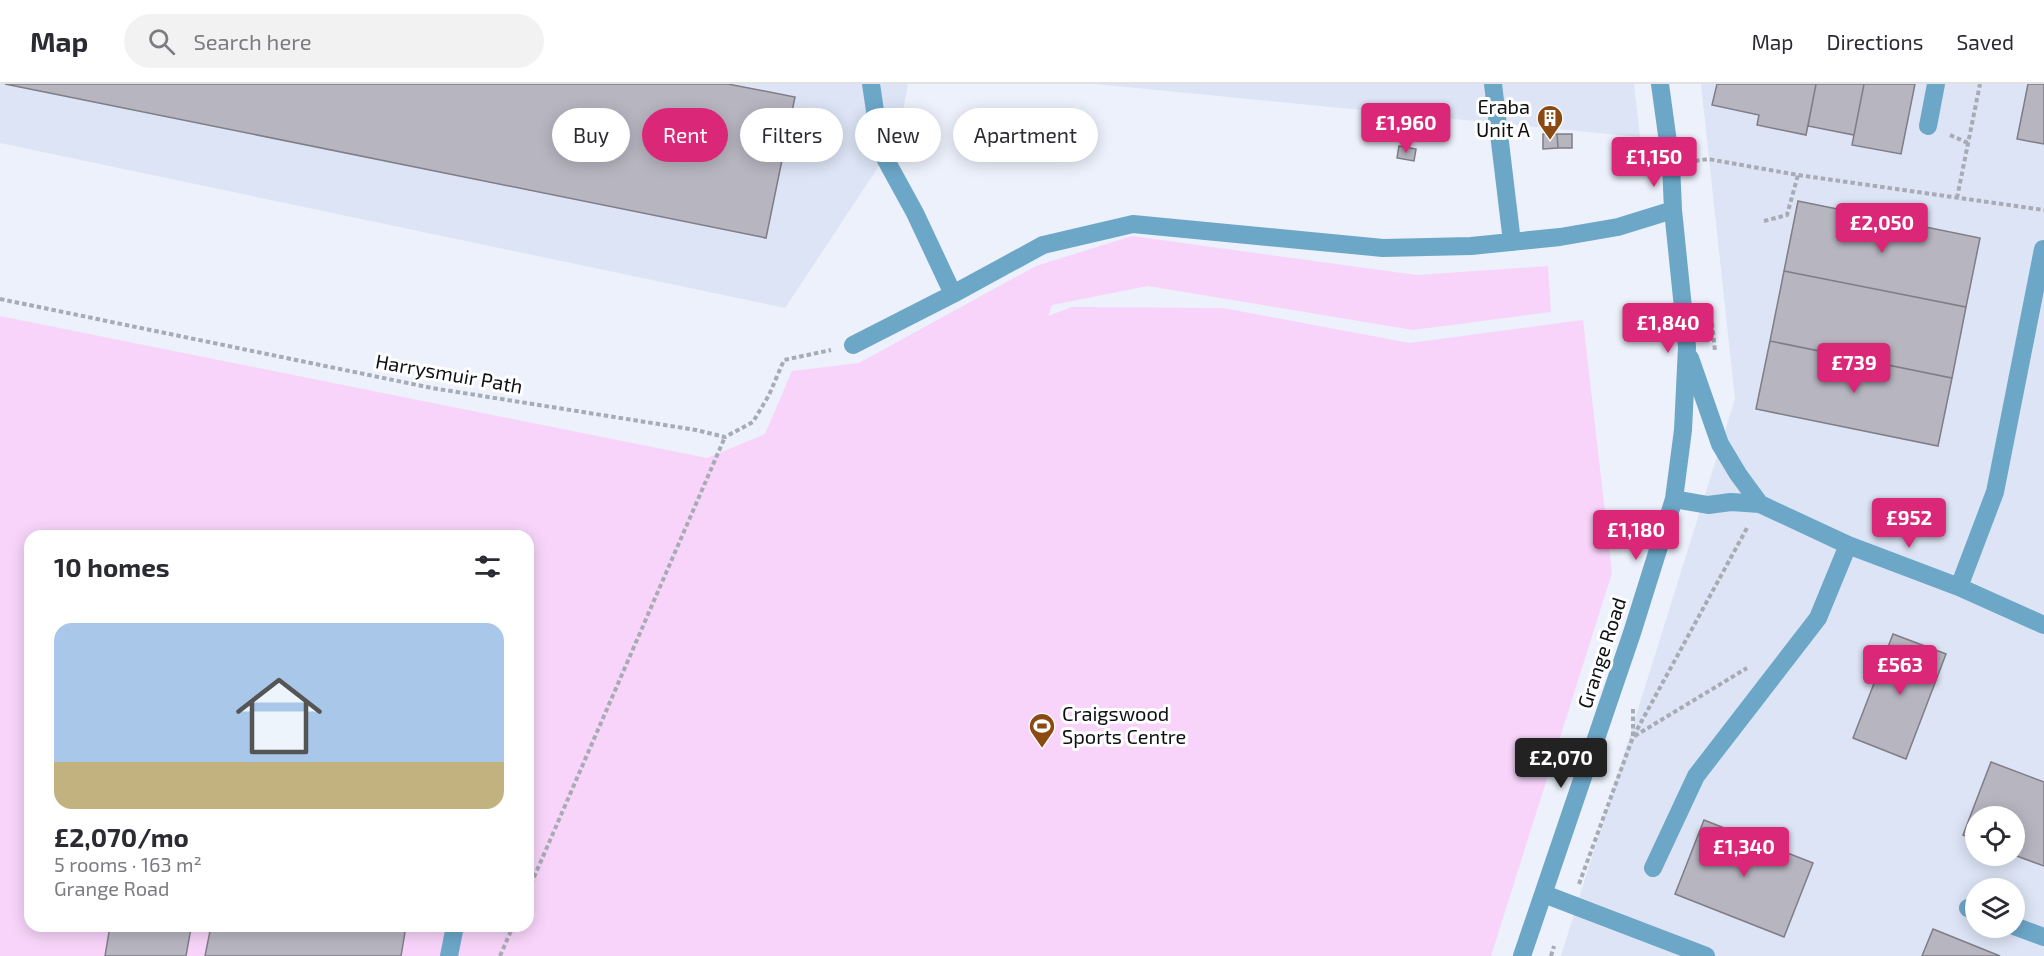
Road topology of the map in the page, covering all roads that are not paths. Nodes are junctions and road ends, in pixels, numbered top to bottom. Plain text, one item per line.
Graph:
1 (871, 84) edge
2 (1493, 84) edge
3 (1660, 84) edge
4 (1936, 84) edge
5 (1928, 126) dead end
6 (1673, 210) junction
7 (1512, 242) junction
8 (2043, 249) edge
9 (953, 294) junction
10 (853, 345) road end
11 (1687, 347) junction
12 (1674, 499) junction
13 (1760, 504) junction
14 (1848, 545) junction
15 (1959, 587) junction
16 (2044, 625) edge
17 (1653, 868) dead end
18 (1544, 894) junction
19 (2025, 930) edge
20 (454, 932) edge
21 (2044, 937) edge
22 (450, 956) edge
23 (1522, 956) edge
24 (1706, 956) edge

1 - 9 street
2 - 7 street
3 - 6 street, Grange Road
4 - 5 street
6 - 7 street
6 - 11 street, Grange Road
7 - 9 street
8 - 15 street
9 - 10 street
11 - 12 street, Grange Road
11 - 13 street, Grange Road
12 - 13 street, Grange Road
12 - 18 street, Grange Road
13 - 14 street, Grange Road
14 - 15 street, Grange Road
14 - 17 street
15 - 16 street, Grange Road
18 - 23 street, Grange Road
18 - 24 street
19 - 21 street
20 - 22 street

